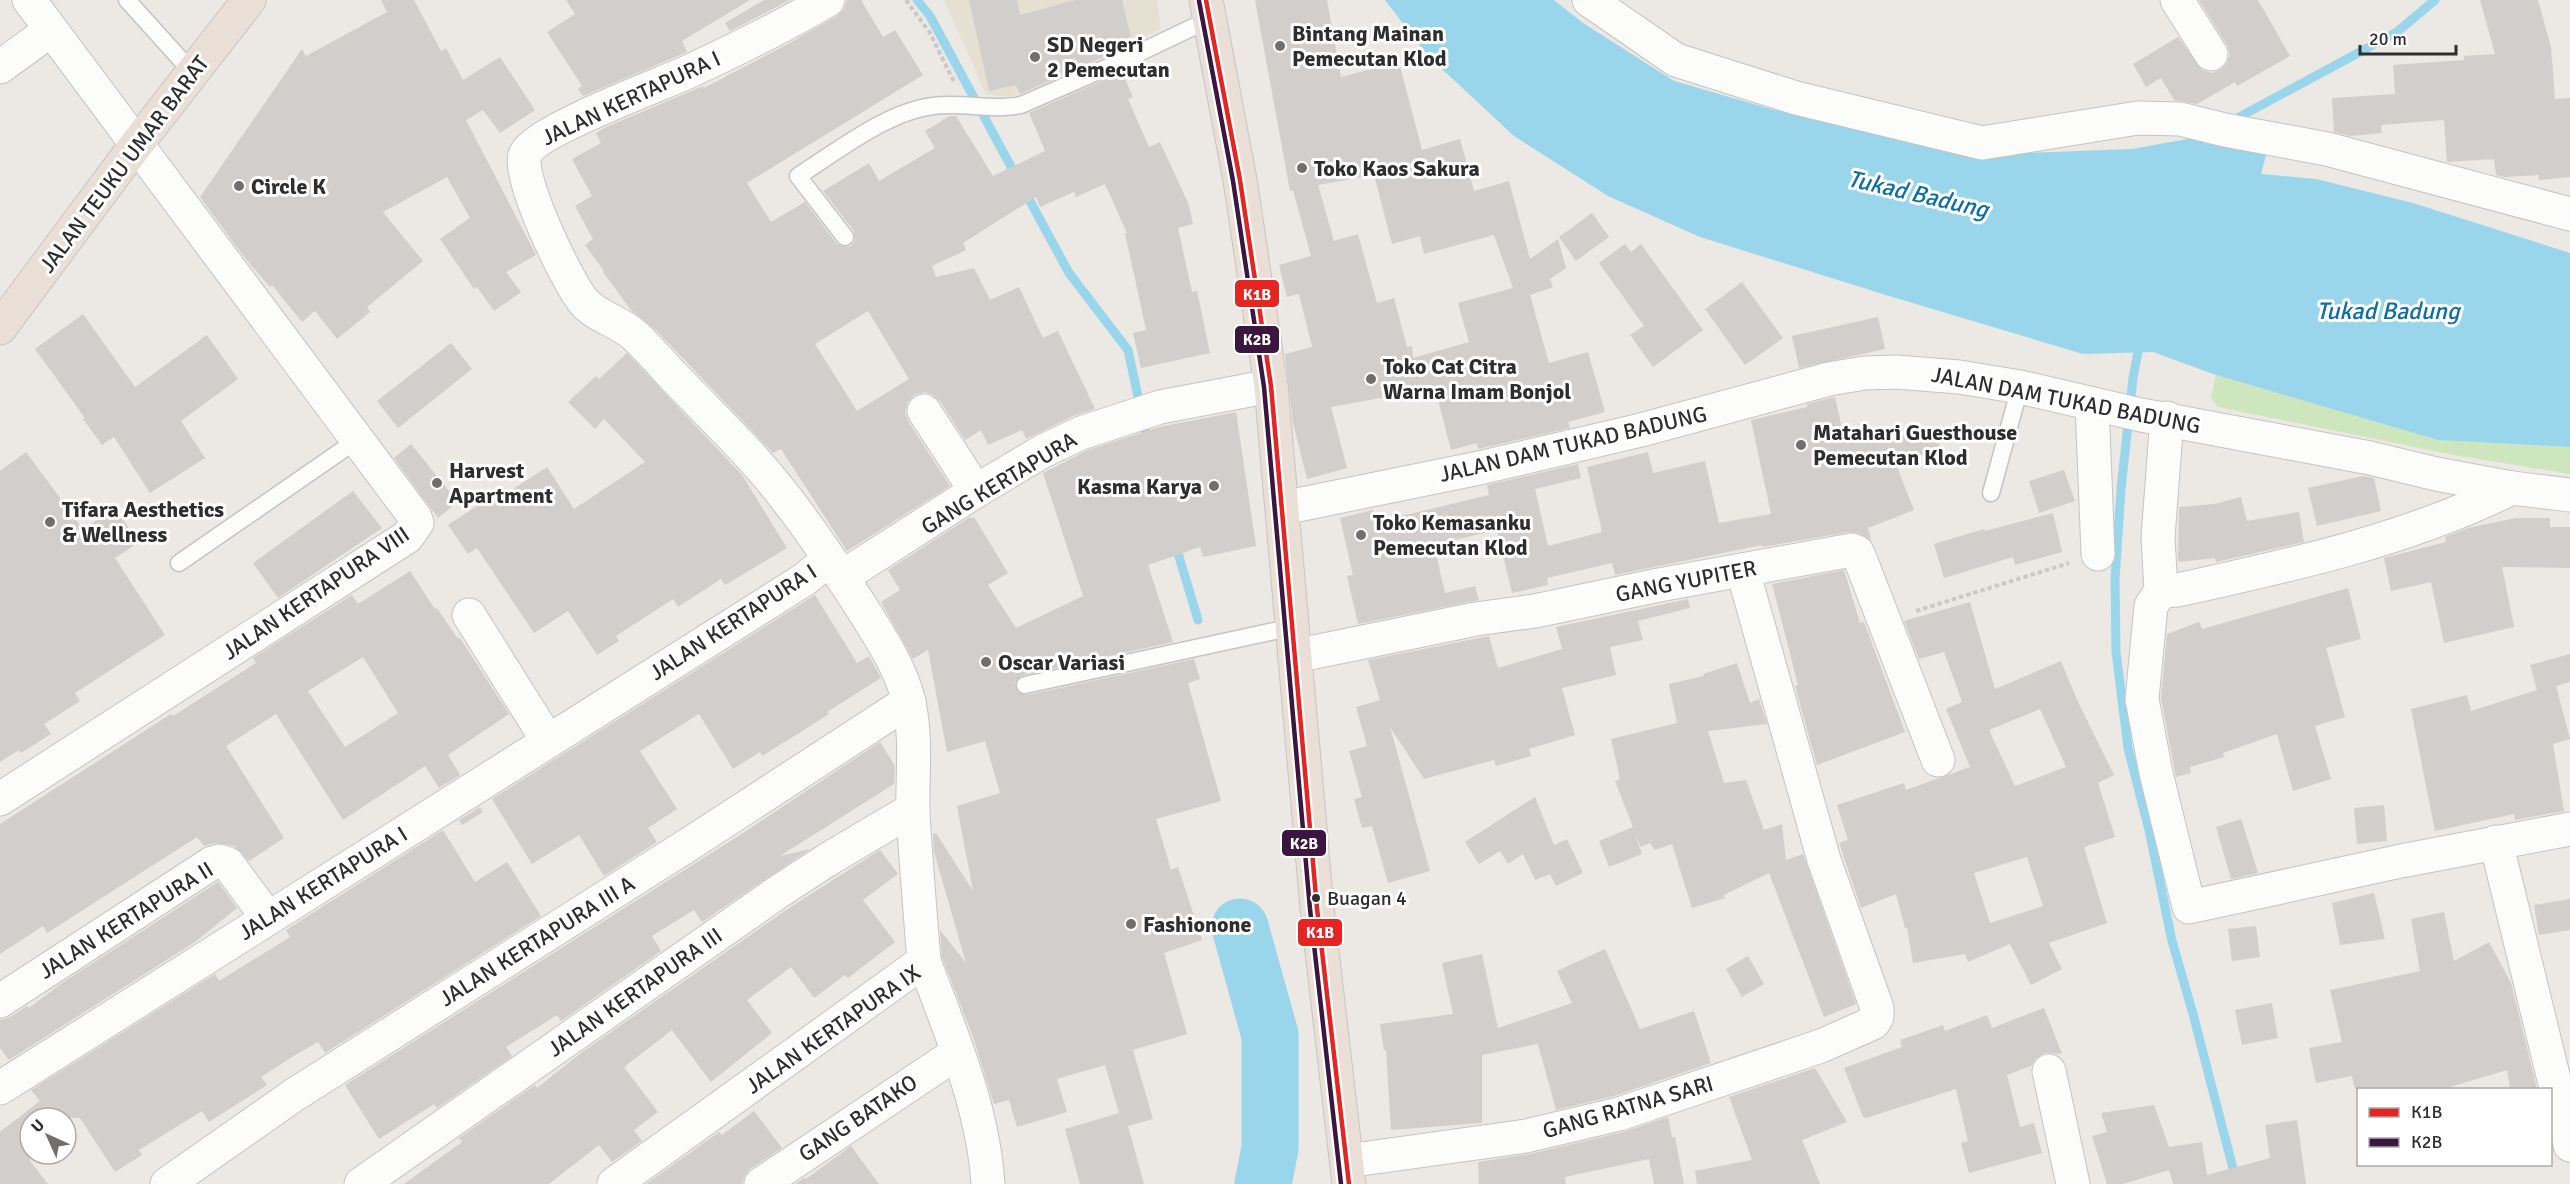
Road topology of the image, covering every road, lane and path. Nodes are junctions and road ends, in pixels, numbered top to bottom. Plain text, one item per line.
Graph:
1 (29, 0) edge
2 (127, 0) edge
3 (249, 0) edge
4 (828, 0) edge
5 (906, 0) edge
6 (1589, 0) edge
7 (2177, 0) edge
8 (1208, 9) edge
9 (51, 30) junction
10 (2211, 54) dead end
11 (0, 67) edge
12 (192, 72) junction
13 (966, 105) junction
14 (136, 145) junction
15 (2570, 214) edge
16 (845, 237) dead end
17 (0, 328) edge
18 (1271, 386) junction
19 (2020, 387) junction
20 (2096, 405) junction
21 (924, 411) dead end
22 (2154, 416) junction
23 (357, 440) junction
24 (2512, 488) junction
25 (976, 491) junction
26 (1991, 493) dead end
27 (2570, 495) edge
28 (1283, 508) junction
29 (2098, 554) joint
30 (179, 563) dead end
31 (836, 568) junction
32 (1743, 571) junction
33 (2161, 591) junction
34 (469, 615) dead end
35 (1884, 621) junction
36 (1294, 642) junction
37 (1026, 685) dead end
38 (909, 701) junction
39 (548, 741) junction
40 (1938, 760) dead end
41 (0, 799) edge
42 (913, 809) junction
43 (2570, 829) edge
44 (2496, 843) junction
45 (267, 917) junction
46 (924, 961) junction
47 (0, 1001) edge
48 (957, 1053) junction
49 (2049, 1071) dead end
50 (0, 1088) edge
51 (2570, 1145) edge
52 (1348, 1173) edge
53 (167, 1184) edge
54 (361, 1184) edge
55 (614, 1184) edge
56 (760, 1184) edge
57 (988, 1184) edge
58 (2073, 1184) edge

1 - 9 street, JALAN KERTAPURA VIII
2 - 12 lane
3 - 12 highway, JALAN TEUKU UMAR BARAT
4 - 31 street, JALAN KERTAPURA I
5 - 13 path
6 - 15 street
7 - 10 street
8 - 13 lane
8 - 18 highway
9 - 11 street
9 - 14 street, JALAN KERTAPURA VIII
12 - 14 highway, JALAN TEUKU UMAR BARAT
13 - 16 lane
14 - 17 highway, JALAN TEUKU UMAR BARAT
14 - 23 street, JALAN KERTAPURA VIII
18 - 25 street, GANG KERTAPURA
18 - 28 highway
19 - 20 street, JALAN DAM TUKAD BADUNG
19 - 26 lane
19 - 28 street, JALAN DAM TUKAD BADUNG
20 - 22 street, JALAN DAM TUKAD BADUNG
20 - 29 street
21 - 25 street
22 - 24 street, JALAN DAM TUKAD BADUNG
22 - 33 street
23 - 30 lane
23 - 41 street, JALAN KERTAPURA VIII
24 - 27 street, JALAN DAM TUKAD BADUNG
24 - 33 street
25 - 31 street, GANG KERTAPURA
28 - 36 highway
29 - 35 path
31 - 38 street
31 - 39 street, JALAN KERTAPURA I
32 - 35 street, GANG YUPITER
32 - 36 street, GANG YUPITER
32 - 52 street, GANG RATNA SARI
33 - 44 street
34 - 39 street
35 - 40 street, GANG YUPITER
36 - 37 lane
36 - 52 highway
38 - 42 street
38 - 53 street, JALAN KERTAPURA III A
39 - 45 street, JALAN KERTAPURA I
42 - 46 street
42 - 54 street, JALAN KERTAPURA III
43 - 44 street
44 - 51 street
45 - 47 street, JALAN KERTAPURA II
45 - 50 street, JALAN KERTAPURA I
46 - 48 street, JALAN KERTAPURA IX
46 - 55 street, JALAN KERTAPURA IX
48 - 56 street, GANG BATAKO
48 - 57 street, JALAN KERTAPURA IX
49 - 58 street

